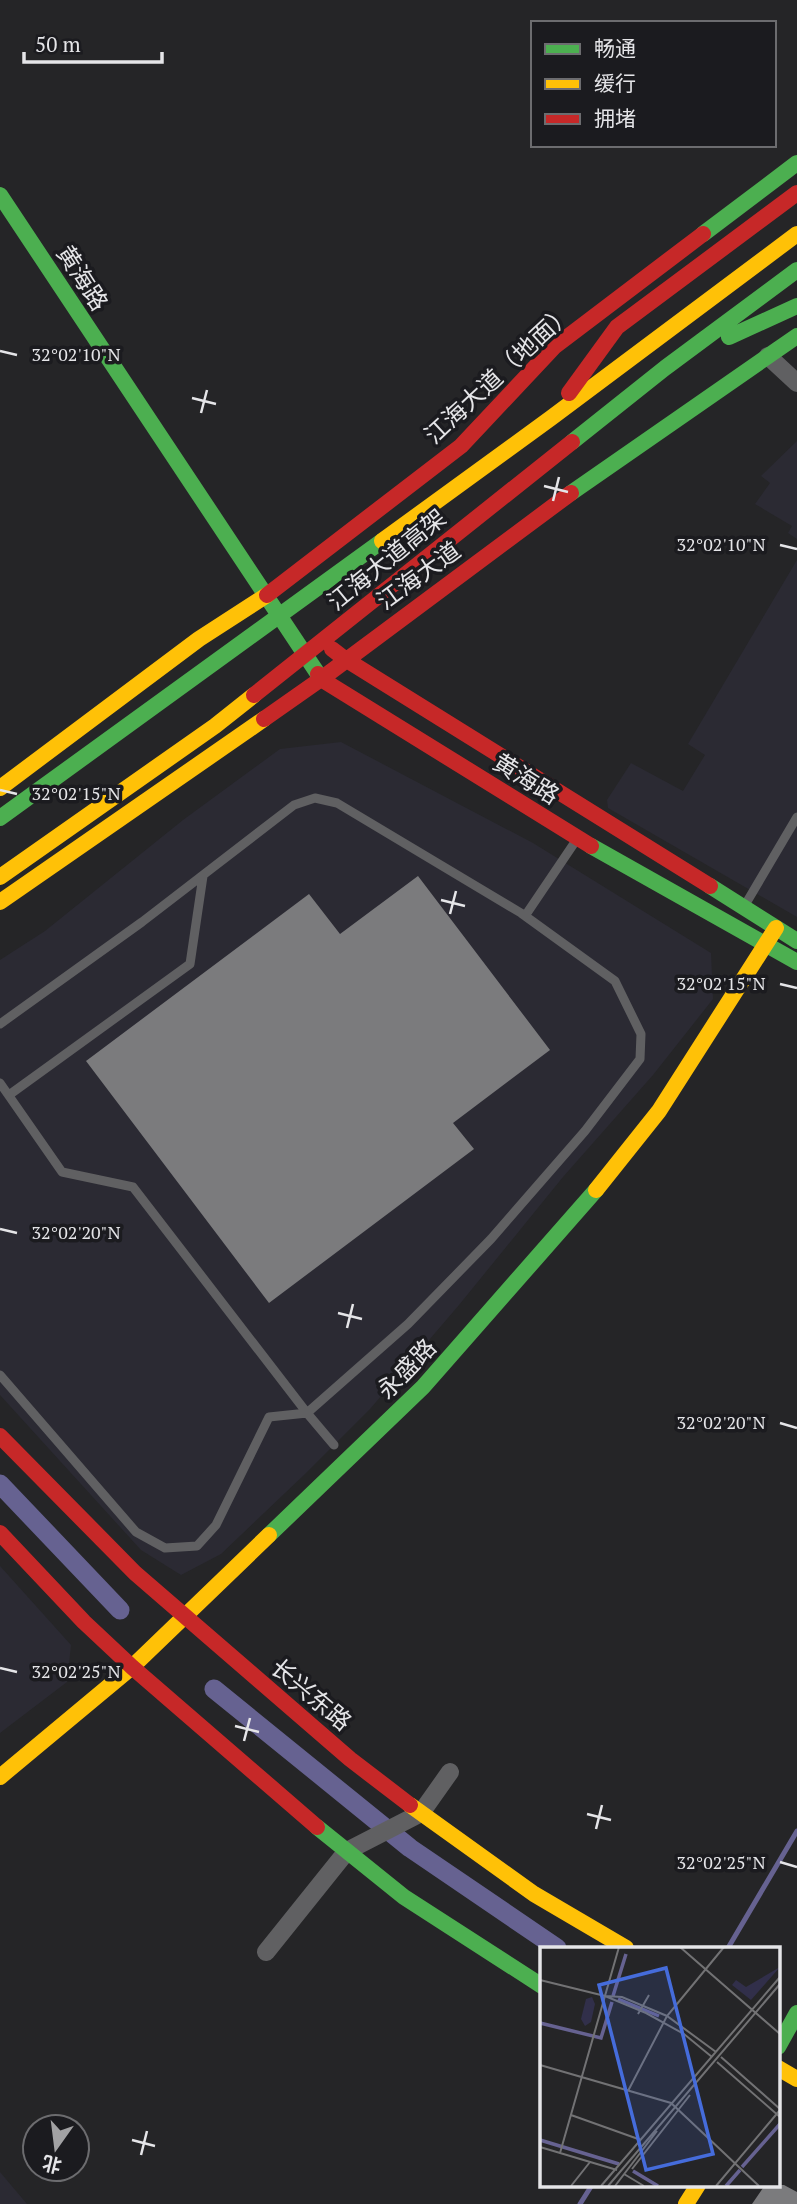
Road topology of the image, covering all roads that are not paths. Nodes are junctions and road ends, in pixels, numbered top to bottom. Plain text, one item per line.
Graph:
1 (797, 163) edge
2 (797, 193) edge
3 (0, 195) edge
4 (797, 234) edge
5 (797, 270) edge
6 (797, 306) edge
7 (797, 336) edge
8 (768, 356) junction
9 (664, 368) junction
10 (797, 383) edge
11 (551, 418) junction
12 (267, 595) junction
13 (345, 659) junction
14 (321, 679) junction
15 (0, 788) edge
16 (797, 817) edge
17 (0, 818) edge
18 (577, 838) junction
19 (203, 876) junction
20 (0, 877) edge
21 (0, 902) edge
22 (743, 909) junction
23 (525, 916) junction
24 (734, 925) junction
25 (776, 929) junction
26 (797, 941) edge
27 (766, 944) junction
28 (797, 962) edge
29 (0, 1024) edge
30 (0, 1083) edge
31 (9, 1095) junction
32 (0, 1375) edge
33 (307, 1413) junction
34 (0, 1436) edge
35 (334, 1445) dead end
36 (0, 1533) edge
37 (185, 1615) junction
38 (132, 1667) junction
39 (450, 1772) dead end
40 (0, 1777) edge
41 (421, 1813) junction
42 (347, 1851) junction
43 (624, 1947) edge
44 (266, 1952) dead end
45 (540, 1985) edge
46 (797, 2013) edge
47 (780, 2043) edge
48 (780, 2069) edge
49 (797, 2079) edge
50 (697, 2186) edge
51 (686, 2204) edge

1 - 12 main road, 江海大道（地面）
2 - 11 main road
3 - 12 main road, 黄海路
4 - 11 main road, 江海大道高架
5 - 9 main road, 江海大道高架
6 - 9 main road
7 - 8 main road, 江海大道
8 - 10 street
8 - 13 main road, 江海大道
9 - 20 main road, 江海大道高架
11 - 17 main road, 江海大道高架
12 - 13 main road, 黄海路
12 - 14 main road, 黄海路
12 - 15 main road
13 - 14 main road, 江海大道
13 - 22 main road, 黄海路
14 - 18 main road, 黄海路
14 - 21 main road, 江海大道
16 - 22 lane
18 - 23 lane
18 - 24 main road, 黄海路
19 - 23 lane
19 - 29 lane
19 - 31 lane
22 - 24 lane
22 - 25 main road, 黄海路
23 - 33 lane
24 - 27 main road, 黄海路
25 - 26 main road, 黄海路
25 - 27 main road, 永盛路
27 - 28 main road, 黄海路
27 - 37 main road, 永盛路
30 - 31 lane
31 - 33 lane
32 - 33 lane
33 - 35 lane
34 - 37 main road, 长兴东路
36 - 38 main road
37 - 38 main road, 永盛路
37 - 41 main road, 长兴东路
38 - 40 main road, 永盛路
38 - 42 main road
39 - 41 street
41 - 42 street
41 - 43 main road, 长兴东路
42 - 44 street
42 - 45 main road
46 - 47 main road
48 - 49 main road
50 - 51 main road

